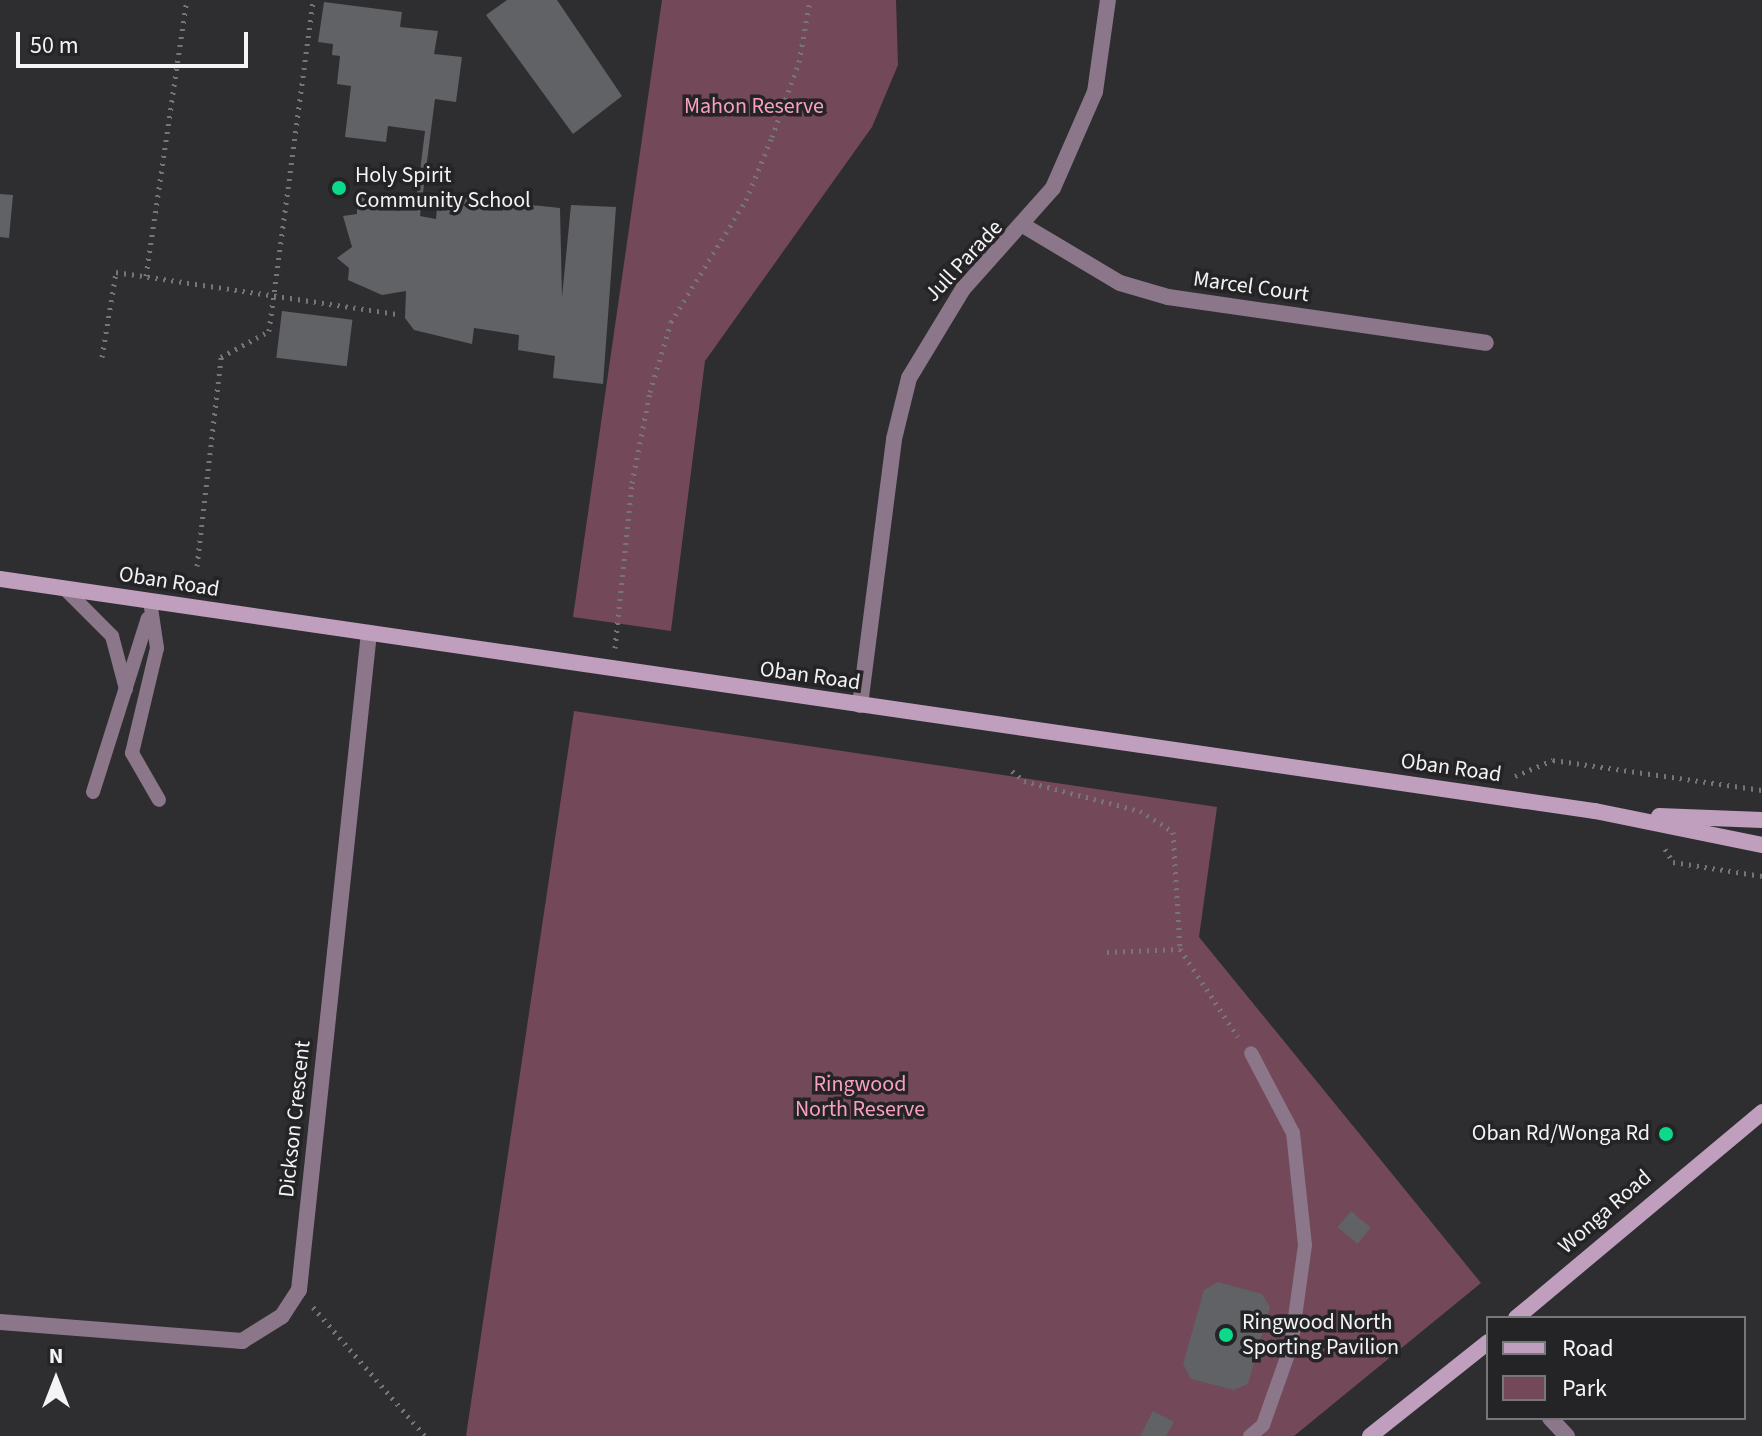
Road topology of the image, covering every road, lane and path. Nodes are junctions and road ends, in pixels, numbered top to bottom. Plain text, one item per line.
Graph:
1 (187, 0) edge
2 (810, 0) edge
3 (1108, 0) edge
4 (313, 2) edge
5 (1026, 227) junction
6 (146, 276) junction
7 (273, 295) junction
8 (398, 314) dead end
9 (1486, 343) dead end
10 (102, 357) dead end
11 (197, 566) dead end
12 (0, 579) edge
13 (64, 588) junction
14 (150, 601) junction
15 (369, 633) junction
16 (613, 669) junction
17 (126, 690) junction
18 (860, 705) junction
19 (1553, 760) dead end
20 (1012, 771) dead end
21 (1762, 790) edge
22 (93, 792) dead end
23 (159, 800) dead end
24 (1614, 814) junction
25 (1762, 820) edge
26 (1762, 845) edge
27 (1673, 862) dead end
28 (1762, 876) edge
29 (1180, 949) junction
30 (1107, 952) dead end
31 (1251, 1053) joint
32 (1762, 1112) edge
33 (299, 1290) junction
34 (1518, 1316) edge
35 (0, 1322) edge
36 (1486, 1346) edge
37 (1552, 1420) edge
38 (425, 1436) edge
39 (1250, 1436) edge
40 (1370, 1436) edge
41 (1567, 1436) edge

1 - 6 path
2 - 16 path
3 - 5 street, Jull Parade
4 - 7 path
5 - 9 street, Marcel Court
5 - 18 street, Jull Parade
6 - 7 path
6 - 10 path
7 - 8 path
7 - 11 path
12 - 13 main road, Oban Road
13 - 14 main road, Oban Road
13 - 17 lane
14 - 15 main road, Oban Road
14 - 17 lane
14 - 23 lane
15 - 16 main road, Oban Road
15 - 33 street, Dickson Crescent
16 - 18 main road, Oban Road
17 - 22 lane
18 - 24 main road, Oban Road
19 - 21 path
20 - 29 path
24 - 25 main road, Oban Road
24 - 26 main road, Oban Road
27 - 28 path
29 - 30 path
29 - 31 path
31 - 39 lane
32 - 34 main road, Wonga Road
33 - 35 street
33 - 38 path
36 - 40 main road
37 - 41 street

